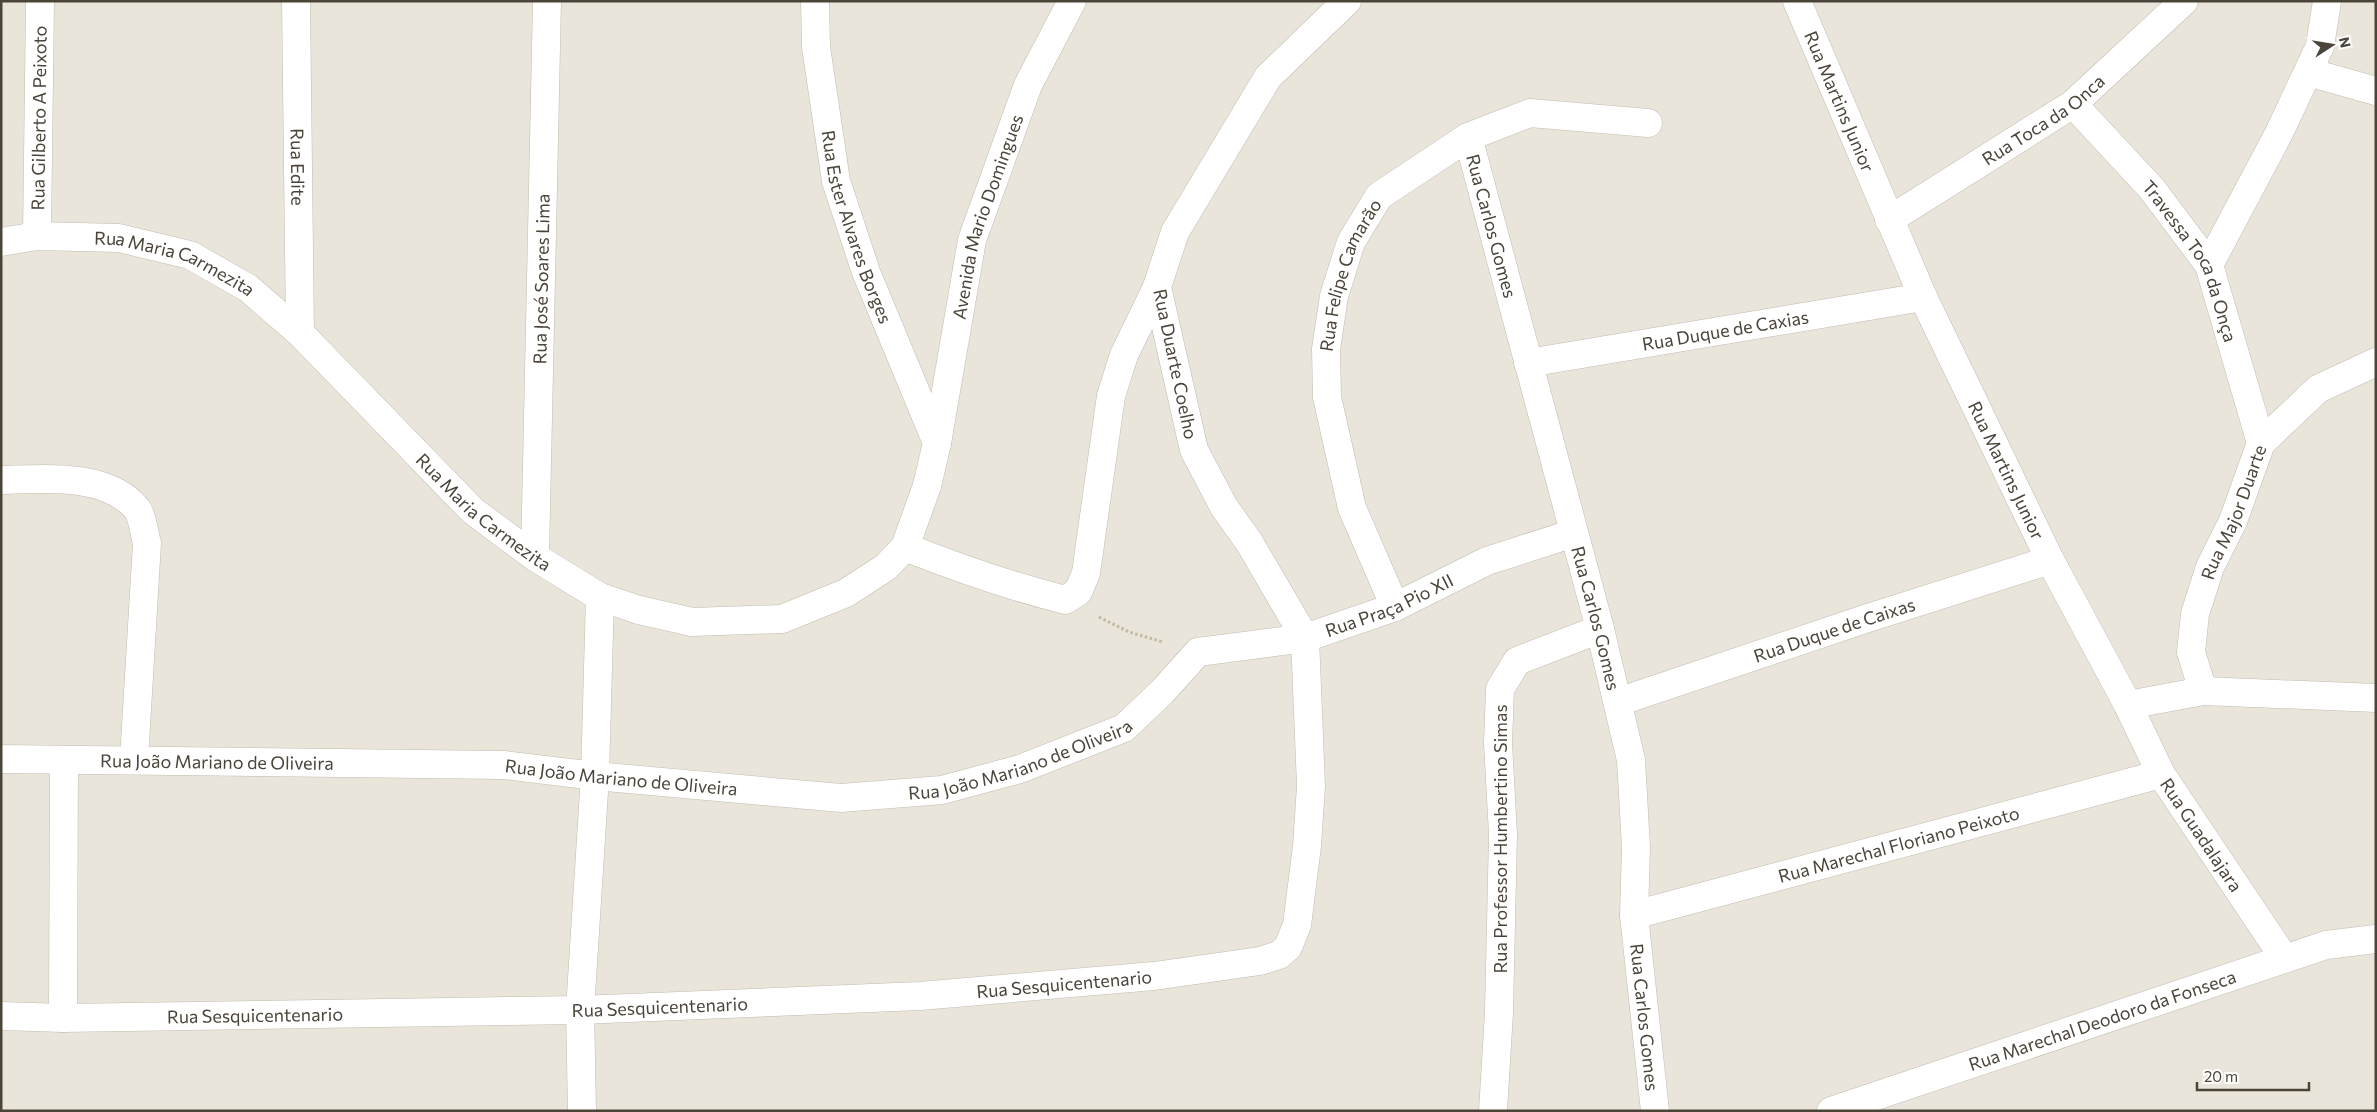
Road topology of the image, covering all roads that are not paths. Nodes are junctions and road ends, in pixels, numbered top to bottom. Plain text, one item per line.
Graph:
1 (40, 1) edge
2 (296, 1) edge
3 (547, 1) edge
4 (815, 1) edge
5 (1072, 1) edge
6 (1347, 1) edge
7 (1797, 1) edge
8 (2184, 1) edge
9 (2327, 1) edge
10 (2308, 72) junction
11 (2376, 91) edge
12 (2073, 104) junction
13 (1648, 123) dead end
14 (1468, 137) junction
15 (1889, 220) junction
16 (37, 236) junction
17 (1, 242) edge
18 (2210, 264) junction
19 (1157, 287) junction
20 (1923, 296) junction
21 (300, 333) junction
22 (2376, 362) edge
23 (1528, 363) junction
24 (937, 443) junction
25 (2261, 443) junction
26 (1, 480) edge
27 (1574, 532) junction
28 (905, 547) junction
29 (535, 557) junction
30 (2050, 560) junction
31 (600, 597) junction
32 (1395, 607) junction
33 (1600, 628) junction
34 (1305, 638) junction
35 (1198, 652) joint
36 (2202, 691) junction
37 (2376, 698) edge
38 (1618, 702) junction
39 (2128, 705) junction
40 (1, 759) edge
41 (134, 759) junction
42 (64, 760) junction
43 (2162, 774) junction
44 (595, 776) junction
45 (1634, 915) junction
46 (2376, 939) edge
47 (2284, 958) junction
48 (580, 1010) junction
49 (1, 1016) edge
50 (63, 1018) junction
51 (582, 1111) edge
52 (1493, 1111) edge
53 (1654, 1111) edge
54 (1831, 1111) edge

1 - 16 street, Rua Gilberto A Peixoto
2 - 21 street, Rua Edite
3 - 29 street, Rua José Soares Lima
4 - 24 street, Rua Ester Alvares Borges
5 - 24 street, Avenida Mario Domingues
6 - 19 street, Rua Duarte Coelho
7 - 15 street, Rua Martins Junior
8 - 12 street, Rua Toca da Onca
9 - 10 street
10 - 11 street
10 - 18 street
12 - 15 street, Rua Toca da Onca
12 - 18 street, Travessa Toca da Onça
13 - 14 street, Rua Felipe Camarão
14 - 23 street, Rua Carlos Gomes
14 - 32 street, Rua Felipe Camarão
15 - 20 street, Rua Martins Junior
16 - 17 street, Rua Maria Carmezita
16 - 21 street, Rua Maria Carmezita
18 - 25 street, Travessa Toca da Onça
19 - 28 street
19 - 34 street, Rua Duarte Coelho
20 - 23 street, Rua Duque de Caxias
20 - 30 street, Rua Martins Junior
21 - 29 street, Rua Maria Carmezita
22 - 25 street, Rua Major Duarte
23 - 27 street, Rua Carlos Gomes
24 - 28 street, Rua Maria Carmezita
25 - 36 street, Rua Major Duarte
26 - 41 street
27 - 32 street, Rua Praça Pio XII
27 - 33 street, Rua Carlos Gomes
28 - 31 street, Rua Maria Carmezita
29 - 31 street, Rua Maria Carmezita
30 - 38 street, Rua Duque de Caixas
30 - 39 street, Rua Martins Junior
31 - 44 street
32 - 34 street, Rua Praça Pio XII
33 - 38 street, Rua Carlos Gomes
33 - 52 street, Rua Professor Humbertino Simas
34 - 35 street, Rua Praça Pio XII
34 - 48 street, Rua Sesquicentenario
35 - 44 street, Rua João Mariano de Oliveira
36 - 37 street
36 - 39 street
38 - 45 street, Rua Carlos Gomes
39 - 43 street, Rua Guadalajara
40 - 42 street, Rua João Mariano de Oliveira
41 - 42 street, Rua João Mariano de Oliveira
41 - 44 street, Rua João Mariano de Oliveira
42 - 50 street
43 - 45 street, Rua Marechal Floriano Peixoto
43 - 47 street, Rua Guadalajara
44 - 48 street
45 - 53 street, Rua Carlos Gomes
46 - 47 street, Rua Marechal Deodoro da Fonseca
47 - 54 street, Rua Marechal Deodoro da Fonseca
48 - 50 street, Rua Sesquicentenario
48 - 51 street
49 - 50 street, Rua Sesquicentenario

